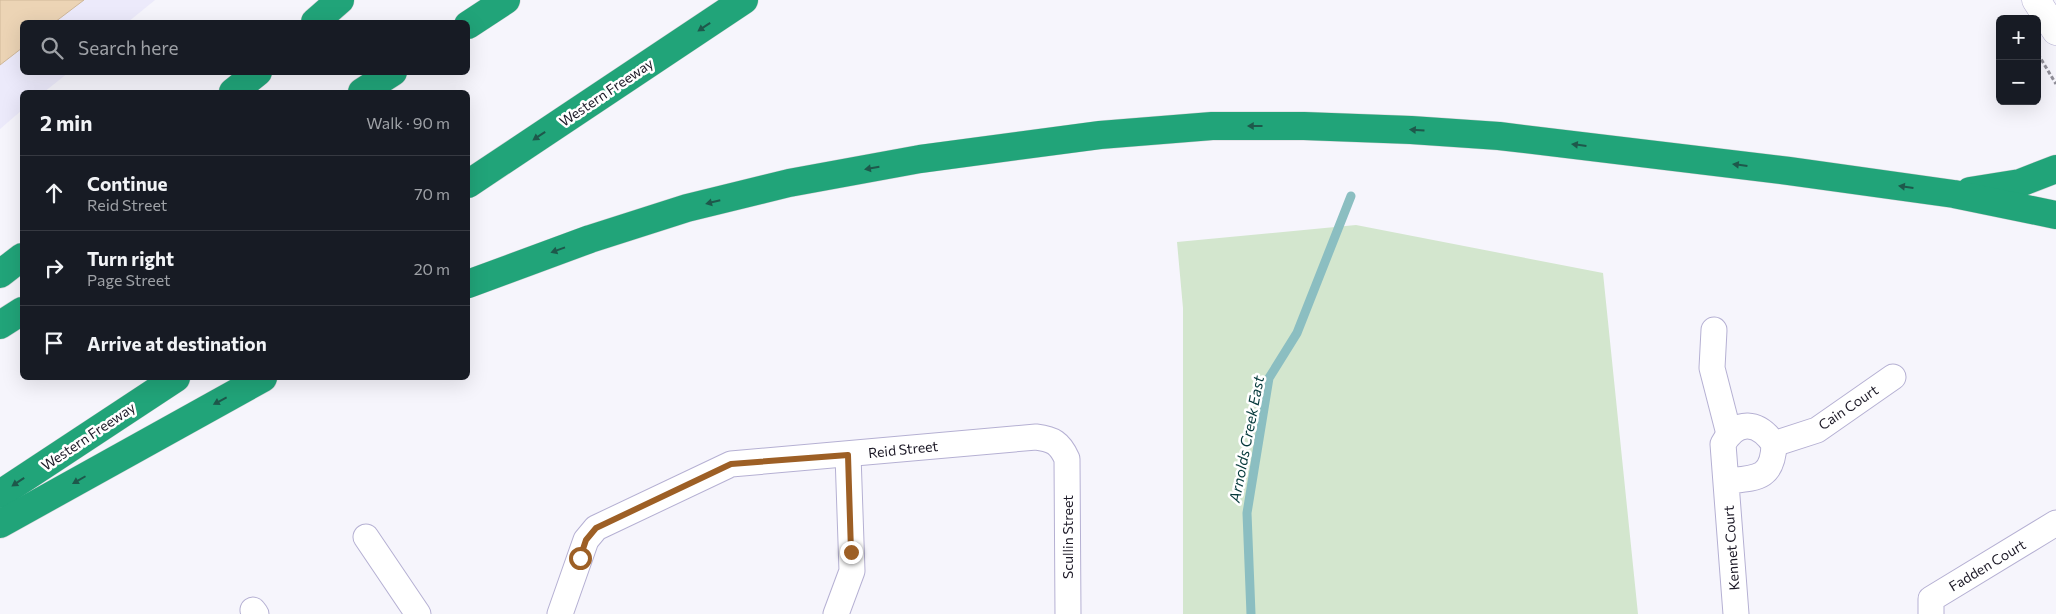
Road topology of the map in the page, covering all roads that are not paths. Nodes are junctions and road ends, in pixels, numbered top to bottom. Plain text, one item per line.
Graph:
1 (340, 0) edge
2 (506, 0) edge
3 (744, 0) edge
4 (2036, 0) edge
5 (317, 20) edge
6 (470, 24) edge
7 (2056, 31) edge
8 (254, 75) edge
9 (388, 75) edge
10 (236, 90) edge
11 (365, 90) edge
12 (2056, 169) edge
13 (470, 183) edge
14 (1954, 194) junction
15 (2056, 216) edge
16 (20, 259) edge
17 (0, 274) edge
18 (470, 283) edge
19 (20, 312) edge
20 (0, 325) edge
21 (1714, 330) dead end
22 (1893, 376) dead end
23 (173, 380) edge
24 (259, 380) edge
25 (1729, 434) junction
26 (1774, 444) junction
27 (848, 455) junction
28 (1067, 460) joint
29 (1726, 481) junction
30 (0, 494) edge
31 (2056, 523) edge
32 (0, 524) edge
33 (366, 537) dead end
34 (418, 614) edge
35 (560, 614) edge
36 (836, 614) edge
37 (1068, 614) edge
38 (1736, 614) edge
39 (1931, 614) edge

1 - 5 highway
2 - 6 highway
3 -> 13 highway, Western Freeway
4 - 7 main road
8 - 10 highway
9 - 11 highway
12 - 14 highway
14 - 15 highway
14 -> 18 highway
16 - 17 highway
19 - 20 highway
21 - 25 street, Kennet Court
22 - 26 street, Cain Court
23 -> 30 highway, Western Freeway
24 -> 32 highway
25 - 26 street
25 - 29 street, Kennet Court
26 - 29 street
27 - 28 street, Reid Street
27 - 35 street, Reid Street
27 - 36 street
28 - 37 street, Scullin Street
29 - 38 street, Kennet Court
31 - 39 street, Fadden Court
33 - 34 street

